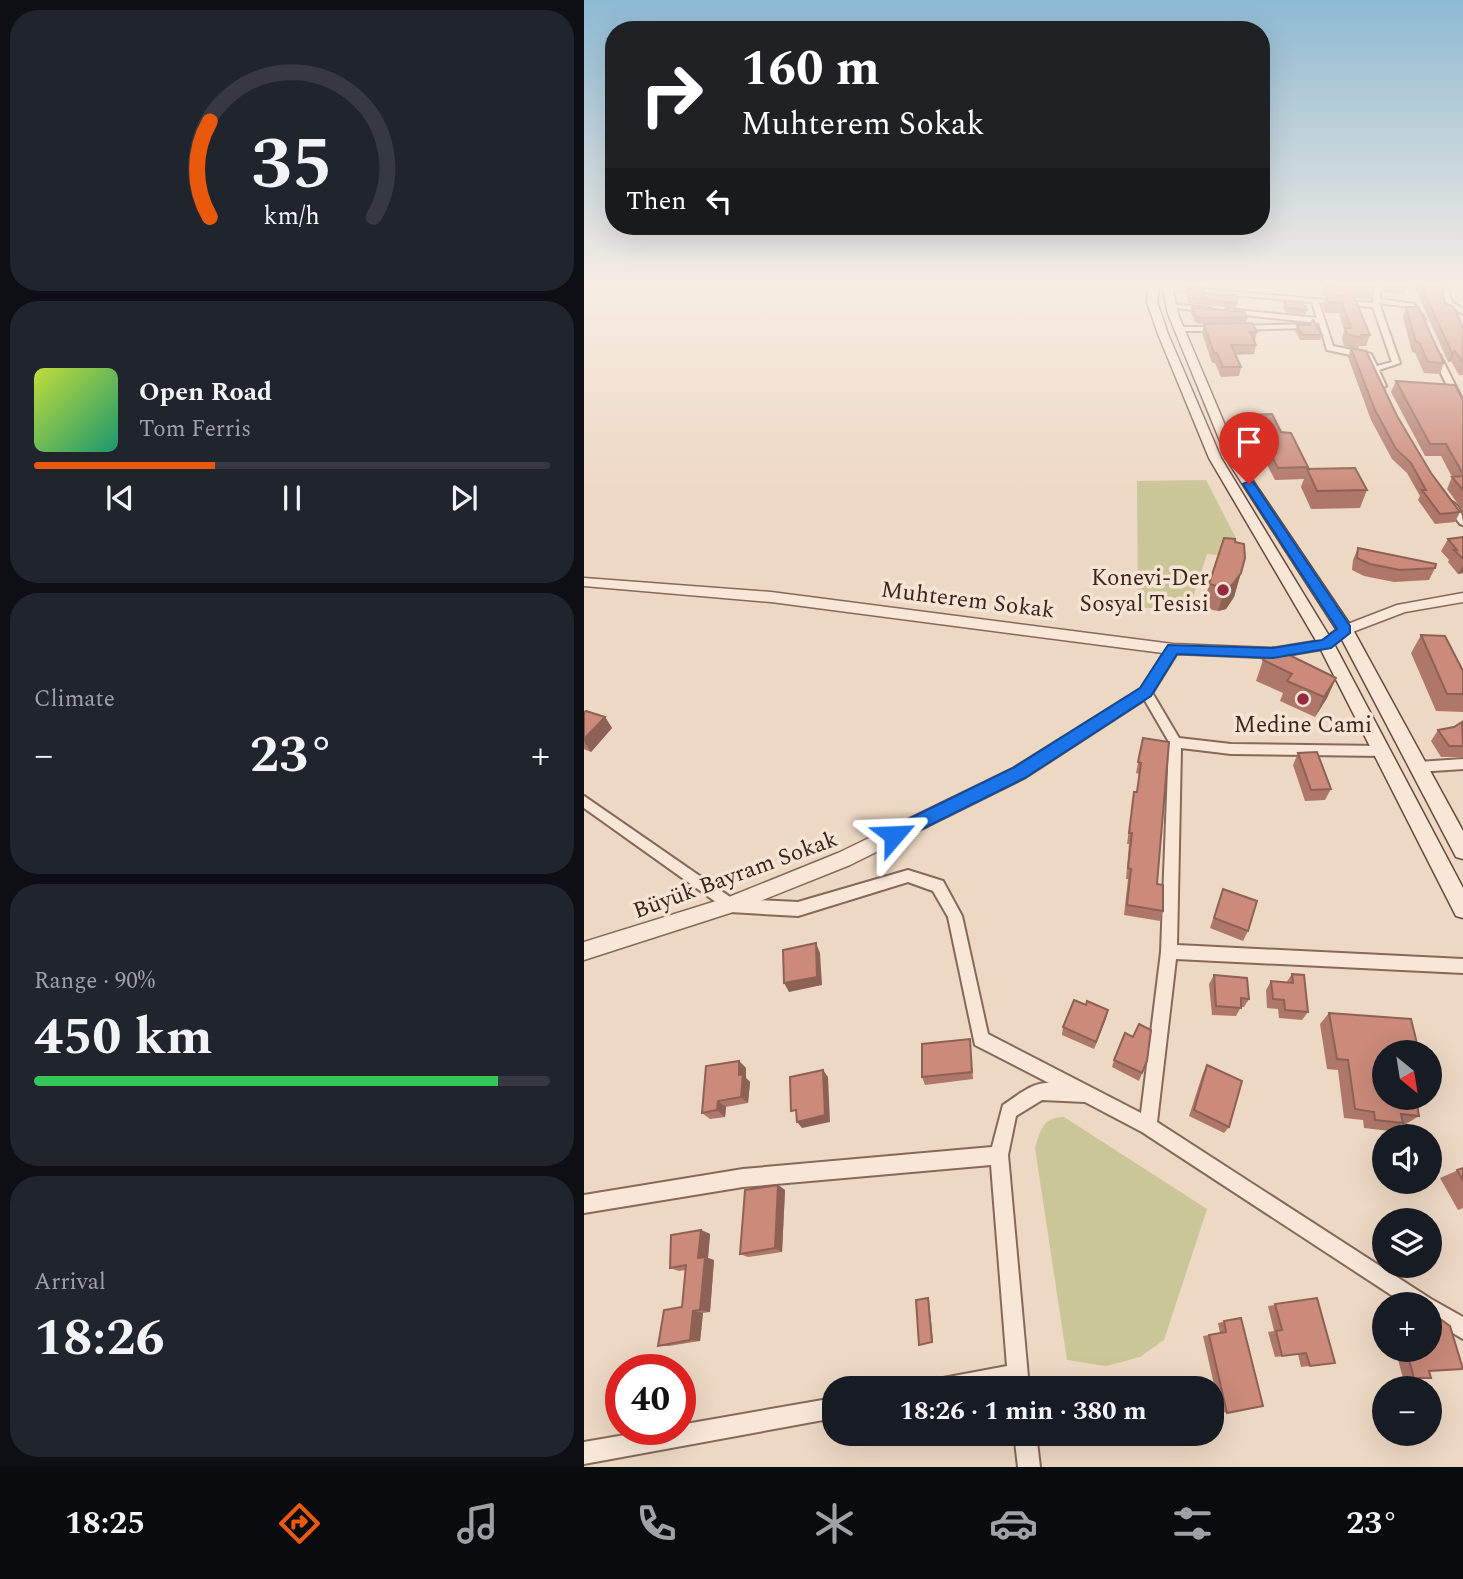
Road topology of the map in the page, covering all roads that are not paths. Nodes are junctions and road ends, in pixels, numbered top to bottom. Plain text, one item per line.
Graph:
1 (1172, 354) edge
2 (1189, 354) edge
3 (1361, 354) edge
4 (1392, 354) edge
5 (1437, 354) edge
6 (1375, 369) junction
7 (1384, 391) edge
8 (1462, 410) edge
9 (1441, 492) edge
10 (1462, 522) edge
11 (584, 582) edge
12 (1462, 597) edge
13 (1345, 630) junction
14 (1326, 644) junction
15 (1173, 649) junction
16 (1146, 692) junction
17 (1175, 743) junction
18 (1381, 751) junction
19 (1462, 764) edge
20 (1418, 767) junction
21 (584, 801) edge
22 (1462, 851) edge
23 (730, 905) junction
24 (1462, 909) edge
25 (584, 951) edge
26 (1169, 952) junction
27 (1462, 966) edge
28 (1090, 1096) junction
29 (1148, 1126) junction
30 (999, 1155) junction
31 (584, 1204) edge
32 (1404, 1292) edge
33 (1442, 1316) edge
34 (1462, 1329) edge
35 (1018, 1376) edge
36 (822, 1410) edge
37 (1027, 1446) edge
38 (584, 1453) edge
39 (1029, 1467) edge

1 - 14 main road
2 - 13 main road
3 - 6 street
4 - 6 street
5 - 8 street
6 - 7 street
9 - 10 street
11 - 15 street, Muhterem Sokak
12 - 13 street, Muhterem Sokak
13 - 14 street, Muhterem Sokak
13 - 20 main road
14 - 15 street, Muhterem Sokak
14 - 18 main road
15 - 16 street, Büyük Bayram Sokak
16 - 17 street
16 - 23 street, Büyük Bayram Sokak
17 - 18 street
17 - 26 street
18 - 24 main road
19 - 20 street
20 - 22 main road
21 - 23 street
23 - 25 street, Büyük Bayram Sokak
23 - 28 street
26 - 27 street
26 - 29 street
28 - 29 street
28 - 30 street
29 - 32 street
30 - 31 street
30 - 35 street
33 - 34 street
36 - 38 street
37 - 39 street

